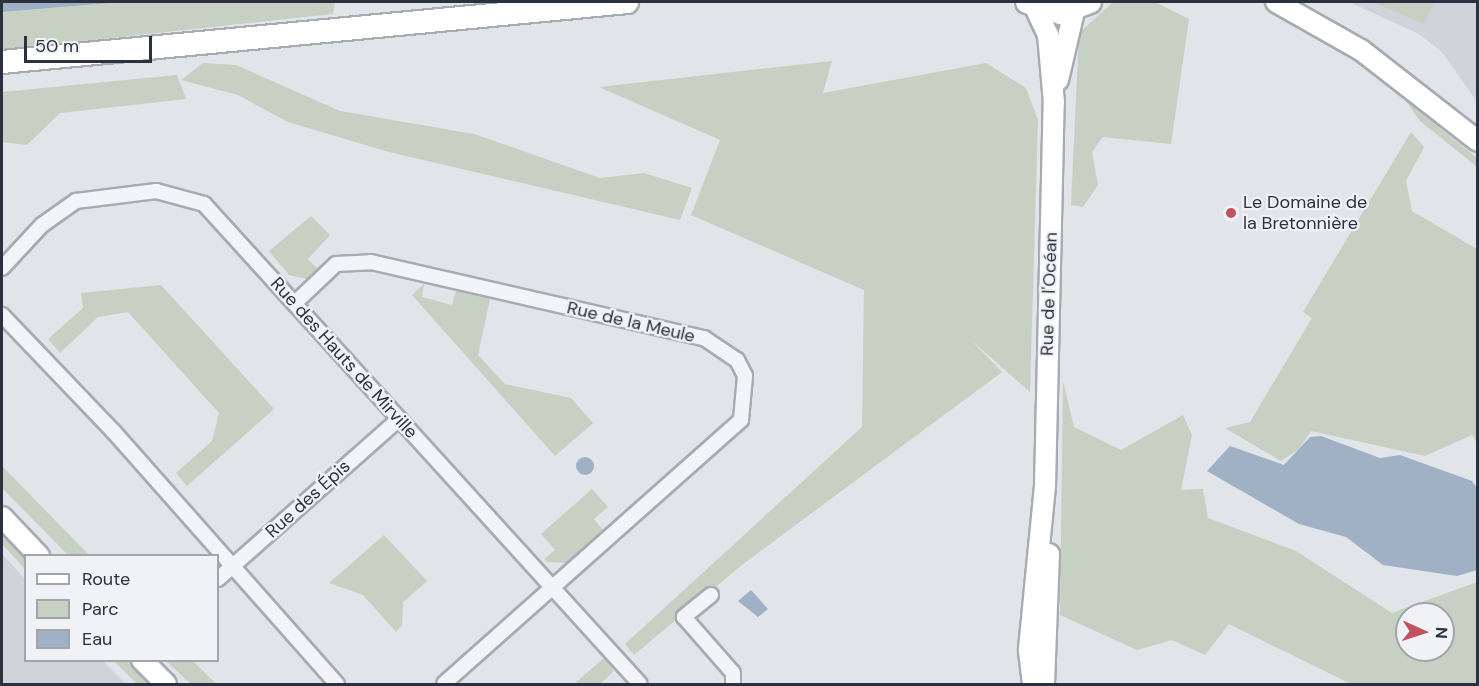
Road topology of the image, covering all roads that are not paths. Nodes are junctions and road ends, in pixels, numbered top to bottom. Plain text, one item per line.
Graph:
1 (627, 2) edge
2 (1276, 2) edge
3 (1031, 4) edge
4 (1082, 6) edge
5 (2, 62) edge
6 (1054, 103) junction
7 (1478, 141) edge
8 (2, 268) edge
9 (296, 302) junction
10 (2, 315) edge
11 (399, 419) junction
12 (1045, 486) junction
13 (2, 517) edge
14 (38, 554) edge
15 (231, 567) junction
16 (219, 578) edge
17 (552, 588) junction
18 (711, 595) dead end
19 (144, 662) edge
20 (166, 684) edge
21 (337, 684) edge
22 (444, 684) edge
23 (640, 684) edge
24 (733, 684) edge
25 (1033, 684) edge
26 (1044, 684) edge

1 - 5 main road
2 - 7 main road
3 - 4 main road
3 - 6 main road, Rue de l'Océan
4 - 6 main road, Rue de l'Océan
6 - 12 main road, Rue de l'Océan
8 - 9 street, Rue des Hauts de Mirville
9 - 11 street, Rue des Hauts de Mirville
9 - 17 street, Rue de la Meule
10 - 15 street
11 - 15 street, Rue des Épis
11 - 17 street, Rue des Hauts de Mirville
12 - 25 main road, Rue de l'Océan
12 - 26 main road, Rue de l'Océan
13 - 14 main road
15 - 16 street, Rue des Épis
15 - 21 street
17 - 22 street, Rue de la Meule
17 - 23 street, Rue des Hauts de Mirville
18 - 24 street
19 - 20 main road

